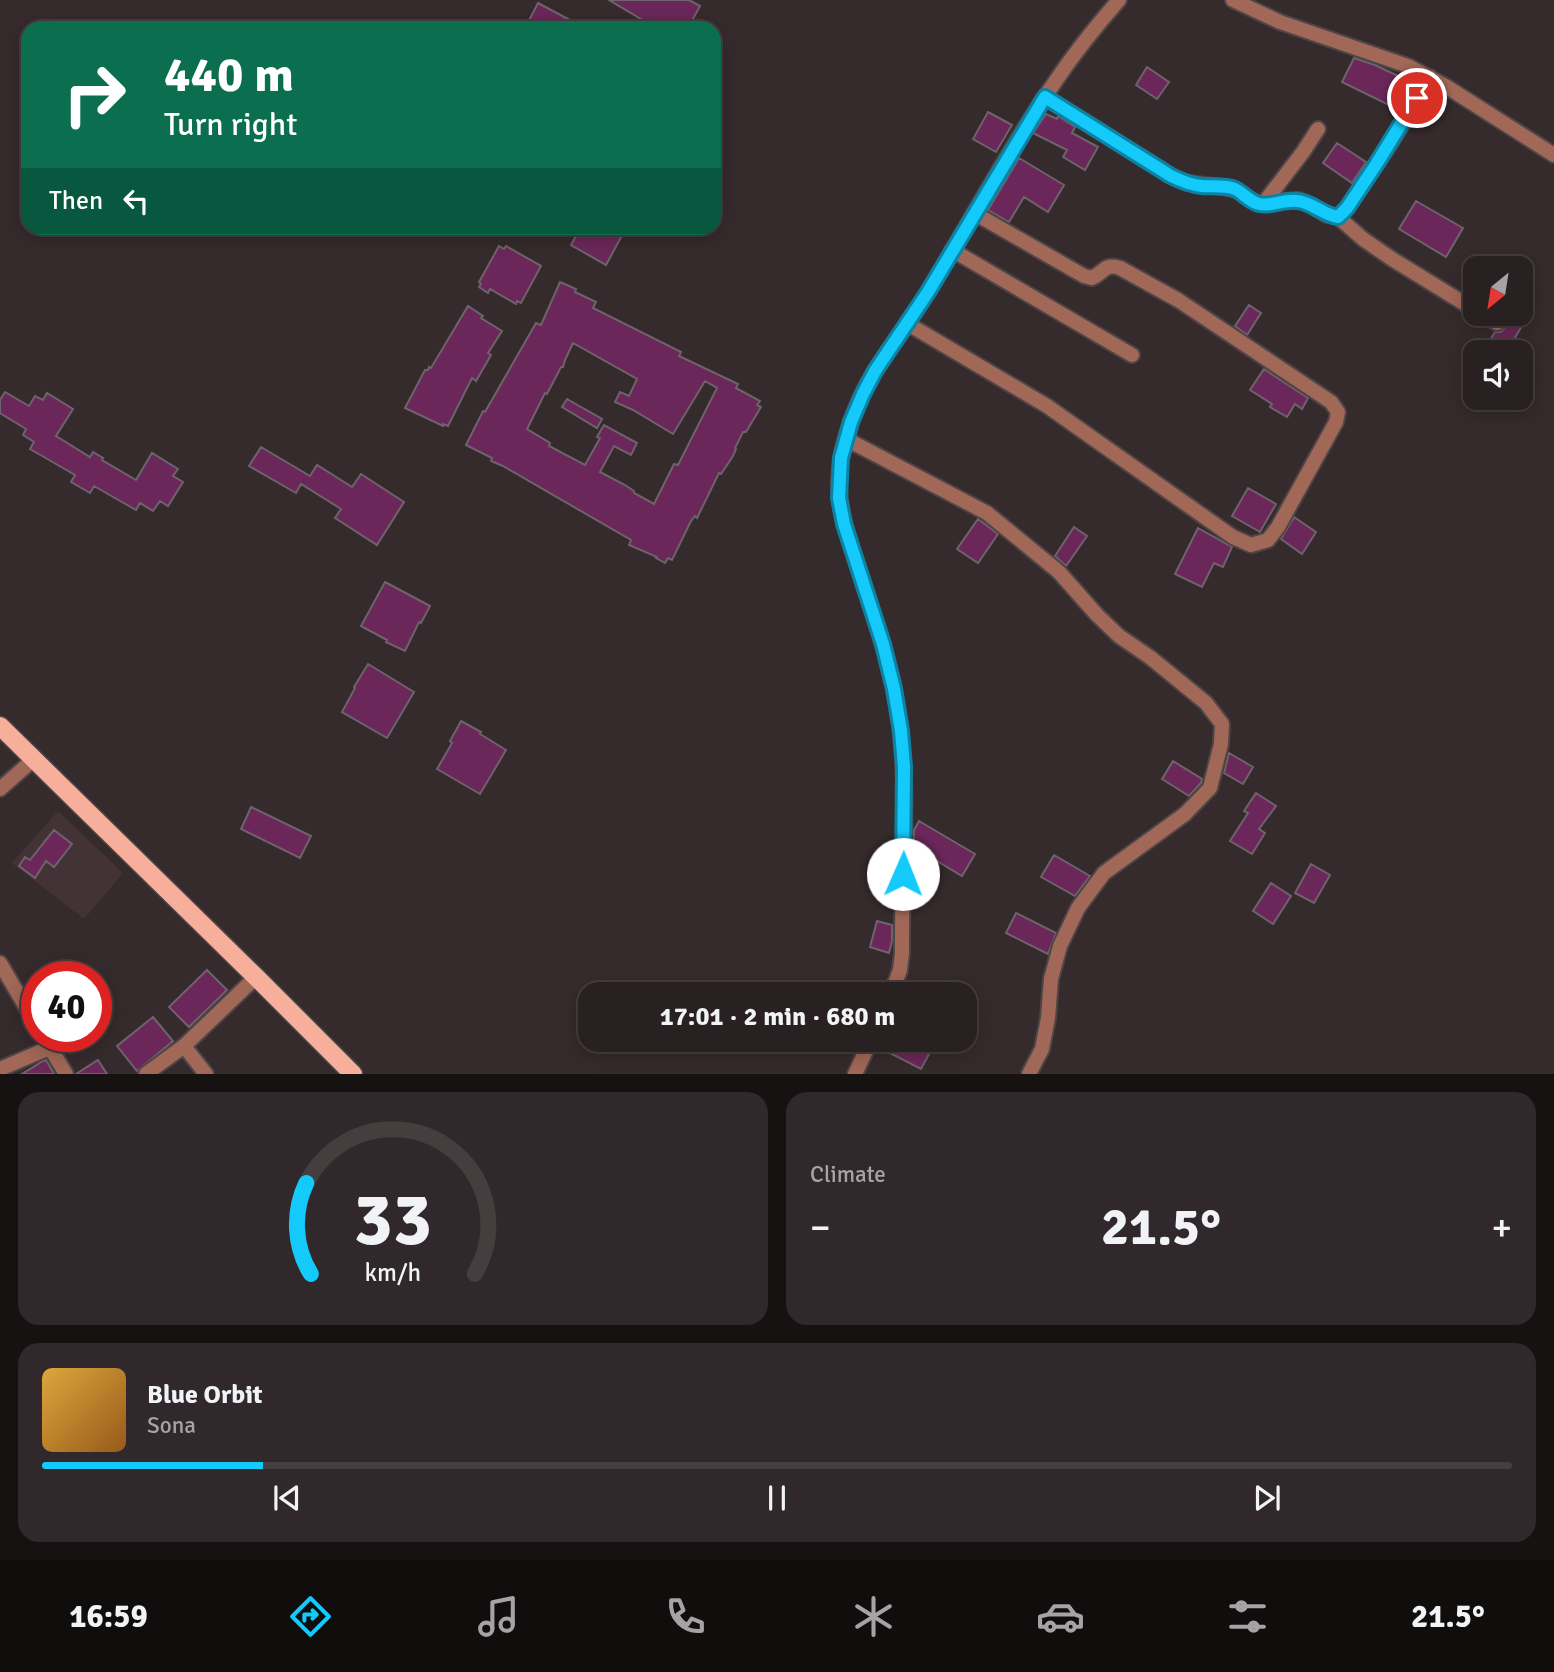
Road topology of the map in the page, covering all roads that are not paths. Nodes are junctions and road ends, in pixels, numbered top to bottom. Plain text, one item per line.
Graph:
1 (1119, 0) edge
2 (1238, 2) edge
3 (1430, 77) junction
4 (1045, 97) junction
5 (1318, 129) dead end
6 (1554, 155) edge
7 (1263, 204) junction
8 (974, 214) junction
9 (1338, 217) junction
10 (952, 250) junction
11 (1463, 303) edge
12 (908, 324) junction
13 (1132, 355) dead end
14 (846, 439) junction
15 (0, 726) edge
16 (34, 760) junction
17 (0, 789) edge
18 (0, 963) edge
19 (256, 977) junction
20 (896, 982) edge
21 (6, 985) edge
22 (21, 1005) edge
23 (184, 1046) junction
24 (29, 1052) edge
25 (52, 1052) edge
26 (865, 1052) edge
27 (0, 1069) edge
28 (66, 1073) edge
29 (146, 1073) edge
30 (206, 1073) edge
31 (352, 1073) edge
32 (855, 1073) edge
33 (1029, 1073) edge

1 - 4 street
2 - 3 street
3 - 6 street
3 - 9 street
4 - 7 street
4 - 8 street
5 - 7 street
7 - 9 street
8 - 10 street
8 - 12 street
9 - 11 street
10 - 12 street
10 - 13 street
12 - 14 street
14 - 20 street
14 - 33 street
15 - 16 main road
16 - 17 street
16 - 19 main road
18 - 21 street
19 - 23 street
19 - 31 main road
21 - 22 street
23 - 29 street
23 - 30 street
24 - 27 street
25 - 28 street
26 - 32 street

